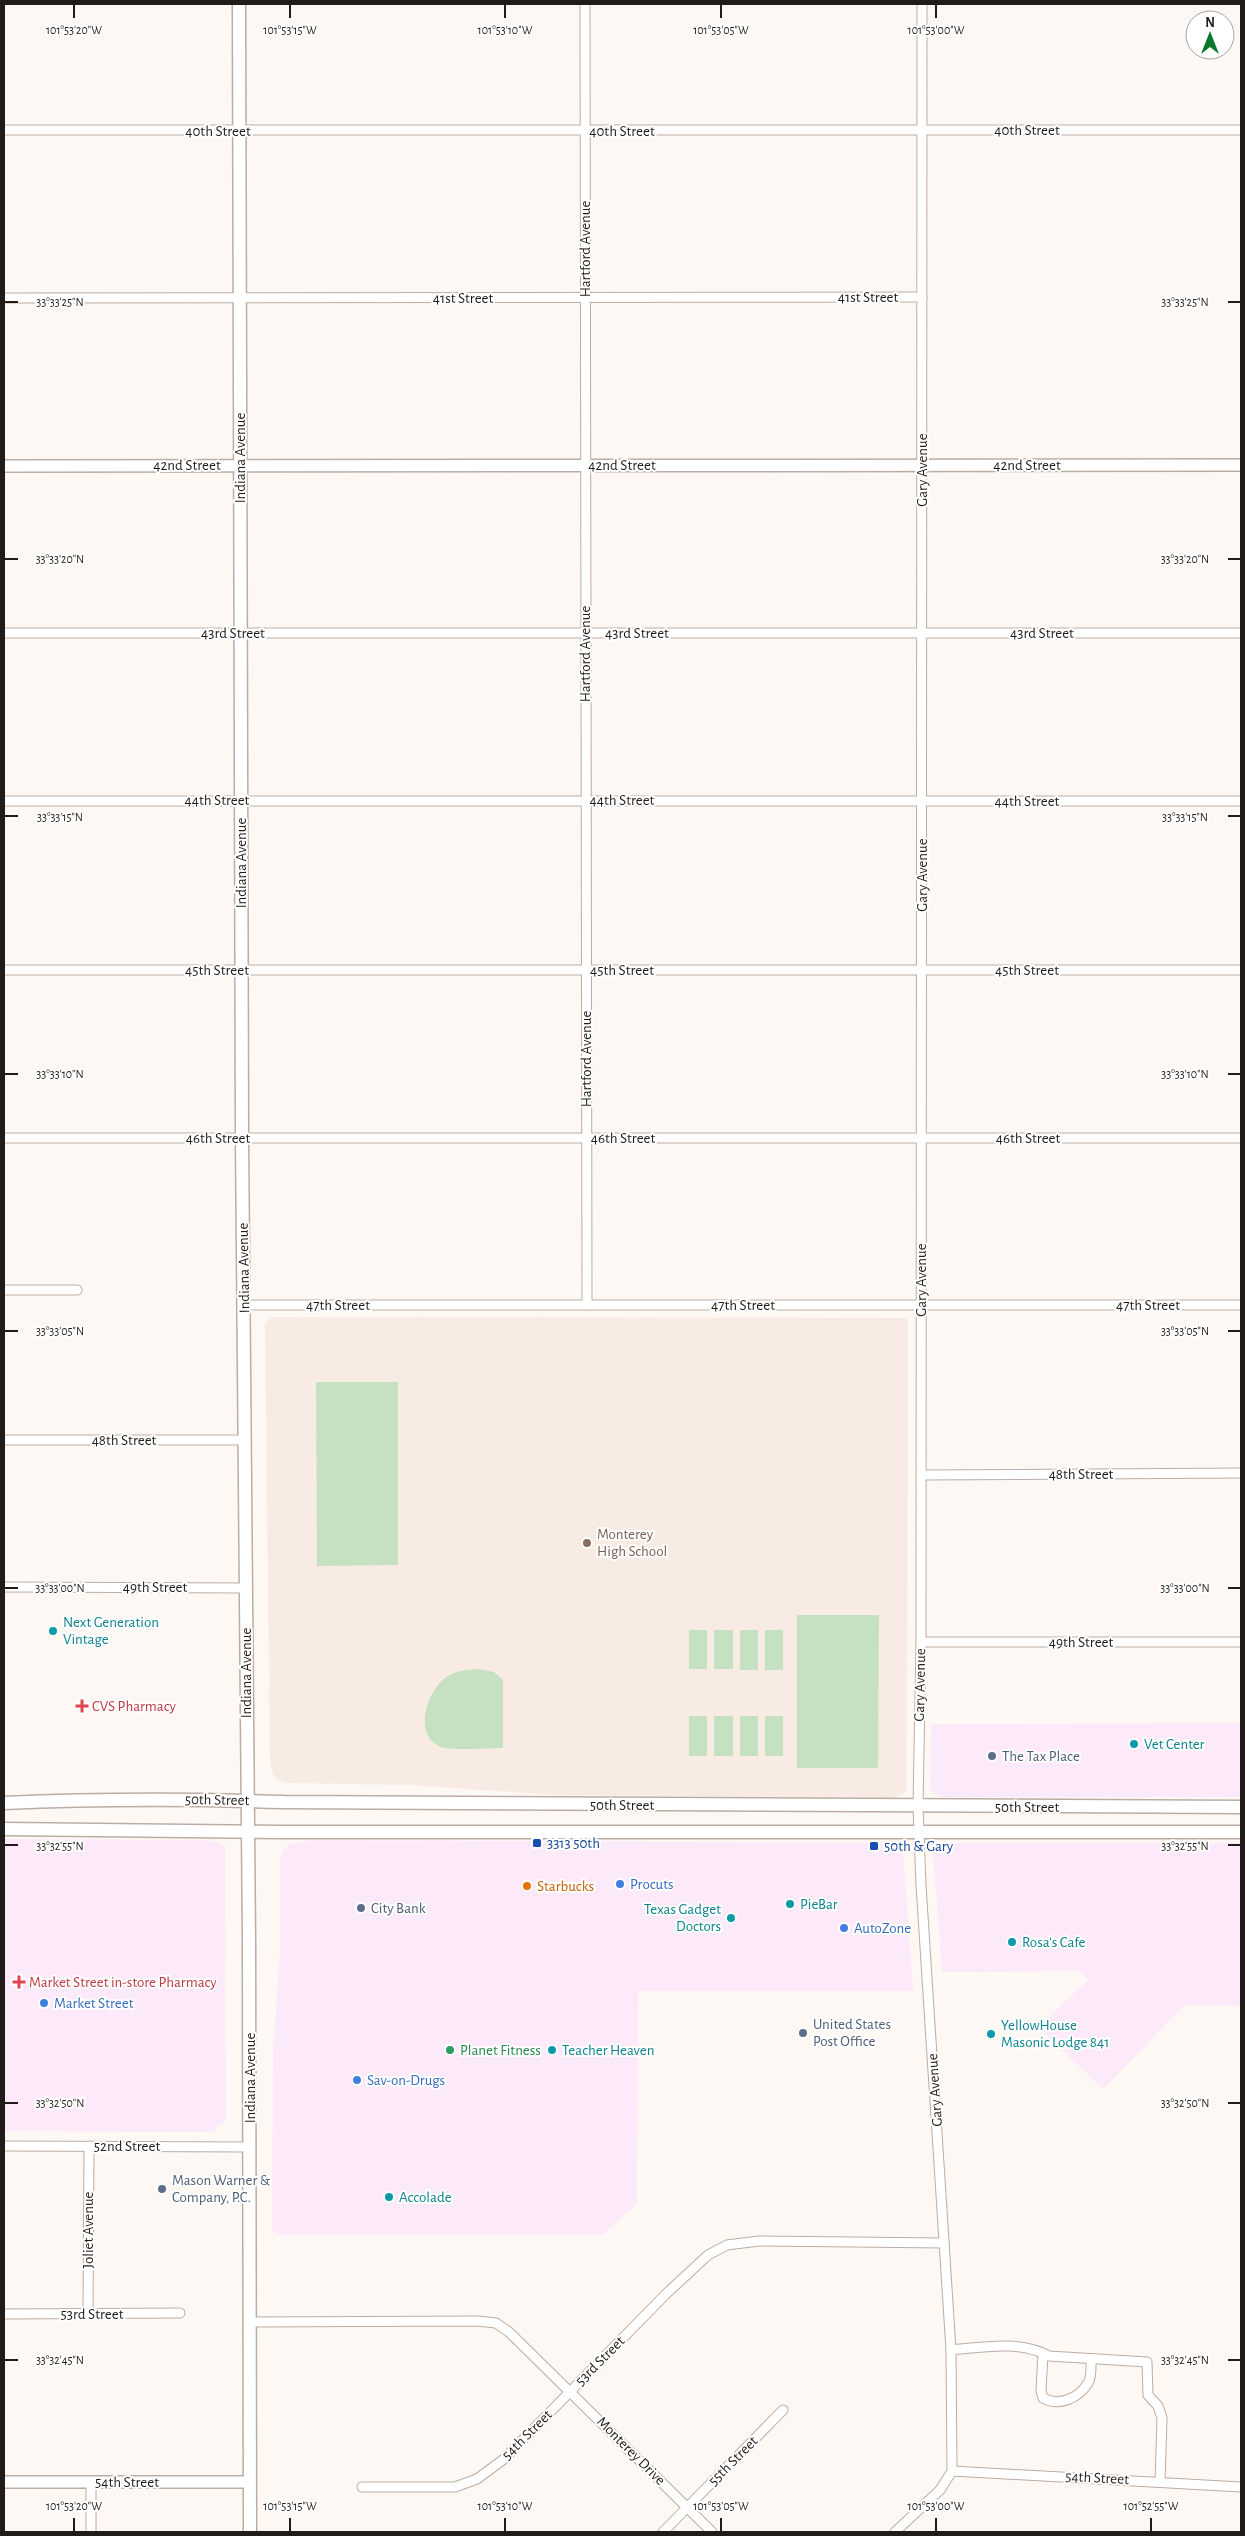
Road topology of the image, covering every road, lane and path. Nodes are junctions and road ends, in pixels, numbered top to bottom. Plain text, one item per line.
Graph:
1 (239, 4) edge
2 (585, 4) edge
3 (922, 4) edge
4 (4, 130) edge
5 (240, 130) junction
6 (585, 130) junction
7 (922, 130) junction
8 (1241, 130) edge
9 (922, 297) junction
10 (4, 298) edge
11 (240, 298) junction
12 (585, 298) junction
13 (240, 465) junction
14 (586, 465) junction
15 (922, 465) junction
16 (1241, 465) edge
17 (4, 466) edge
18 (4, 633) edge
19 (240, 633) junction
20 (586, 633) junction
21 (922, 633) junction
22 (1241, 633) edge
23 (241, 800) junction
24 (586, 800) junction
25 (922, 800) junction
26 (4, 801) edge
27 (1241, 801) edge
28 (4, 970) edge
29 (242, 970) junction
30 (586, 970) junction
31 (922, 970) junction
32 (1241, 970) edge
33 (4, 1138) edge
34 (242, 1138) junction
35 (586, 1138) junction
36 (922, 1138) junction
37 (1241, 1138) edge
38 (4, 1290) edge
39 (77, 1290) dead end
40 (244, 1305) junction
41 (586, 1305) junction
42 (921, 1305) junction
43 (1241, 1305) edge
44 (4, 1440) edge
45 (245, 1440) junction
46 (1241, 1473) edge
47 (921, 1475) junction
48 (4, 1587) edge
49 (245, 1588) junction
50 (921, 1642) junction
51 (1241, 1642) edge
52 (247, 1800) junction
53 (4, 1803) edge
54 (918, 1807) junction
55 (1241, 1807) edge
56 (4, 1829) edge
57 (248, 1831) junction
58 (919, 1832) junction
59 (1241, 1832) edge
60 (4, 2146) edge
61 (89, 2146) junction
62 (250, 2146) junction
63 (944, 2243) junction
64 (180, 2313) dead end
65 (4, 2314) edge
66 (88, 2314) junction
67 (250, 2322) junction
68 (951, 2350) junction
69 (1043, 2353) junction
70 (1091, 2359) junction
71 (570, 2391) junction
72 (783, 2410) dead end
73 (952, 2471) junction
74 (4, 2482) edge
75 (91, 2482) junction
76 (250, 2482) junction
77 (1160, 2482) junction
78 (362, 2487) dead end
79 (1241, 2487) edge
80 (687, 2507) junction
81 (91, 2532) edge
82 (250, 2532) edge
83 (663, 2532) edge
84 (712, 2532) edge
85 (895, 2532) edge

1 - 5 main road, Indiana Avenue
2 - 6 street, Hartford Avenue
3 - 7 street, Gary Avenue
4 - 5 street, 40th Street
5 - 6 street, 40th Street
5 - 11 main road, Indiana Avenue
6 - 7 street, 40th Street
6 - 12 street, Hartford Avenue
7 - 8 street, 40th Street
7 - 9 street, Gary Avenue
9 - 12 street, 41st Street
9 - 15 street, Gary Avenue
10 - 11 street, 41st Street
11 - 12 street, 41st Street
11 - 13 main road, Indiana Avenue
12 - 14 street, Hartford Avenue
13 - 14 street, 42nd Street
13 - 17 street, 42nd Street
13 - 19 main road, Indiana Avenue
14 - 15 street, 42nd Street
14 - 20 street, Hartford Avenue
15 - 16 street, 42nd Street
15 - 21 street, Gary Avenue
18 - 19 street, 43rd Street
19 - 20 street, 43rd Street
19 - 23 main road, Indiana Avenue
20 - 21 street, 43rd Street
20 - 24 street, Hartford Avenue
21 - 22 street, 43rd Street
21 - 25 street, Gary Avenue
23 - 24 street, 44th Street
23 - 26 street, 44th Street
23 - 29 main road, Indiana Avenue
24 - 25 street, 44th Street
24 - 30 street, Hartford Avenue
25 - 27 street, 44th Street
25 - 31 street, Gary Avenue
28 - 29 street, 45th Street
29 - 30 street, 45th Street
29 - 34 main road, Indiana Avenue
30 - 31 street, 45th Street
30 - 35 street, Hartford Avenue
31 - 32 street, 45th Street
31 - 36 street, Gary Avenue
33 - 34 street, 46th Street
34 - 35 street, 46th Street
34 - 40 main road, Indiana Avenue
35 - 36 street, 46th Street
35 - 41 street, Hartford Avenue
36 - 37 street, 46th Street
36 - 42 street, Gary Avenue
38 - 39 street
40 - 41 street, 47th Street
40 - 45 main road, Indiana Avenue
41 - 42 street, 47th Street
42 - 43 street, 47th Street
42 - 47 street, Gary Avenue
44 - 45 street, 48th Street
45 - 49 main road, Indiana Avenue
46 - 47 street, 48th Street
47 - 50 street, Gary Avenue
48 - 49 street, 49th Street
49 - 52 main road, Indiana Avenue
50 - 51 street, 49th Street
50 - 54 street, Gary Avenue
52 - 53 main road, 50th Street
52 - 54 main road, 50th Street
52 - 57 main road, Indiana Avenue
54 - 55 main road, 50th Street
54 - 58 street, Gary Avenue
56 - 57 main road, 50th Street
57 - 58 main road, 50th Street
57 - 62 main road, Indiana Avenue
58 - 59 main road, 50th Street
58 - 63 street, Gary Avenue
60 - 61 street, 52nd Street
61 - 62 street, 52nd Street
61 - 66 street, Joliet Avenue
62 - 67 main road, Indiana Avenue
63 - 68 street, Gary Avenue
63 - 71 street, 53rd Street
64 - 66 street, 53rd Street
65 - 66 street, 53rd Street
67 - 71 street, 53rd Street
67 - 76 main road, Indiana Avenue
68 - 69 street
68 - 73 street, Gary Avenue
69 - 70 street
69 - 70 street
70 - 77 street
71 - 78 street, 54th Street
71 - 80 street, Monterey Drive
72 - 80 street, 55th Street
73 - 77 street, 54th Street
73 - 85 street
74 - 75 street, 54th Street
75 - 76 street, 54th Street
75 - 81 street
76 - 82 main road, Indiana Avenue
77 - 79 street, 54th Street
80 - 83 street, 55th Street
80 - 84 street, Monterey Drive

